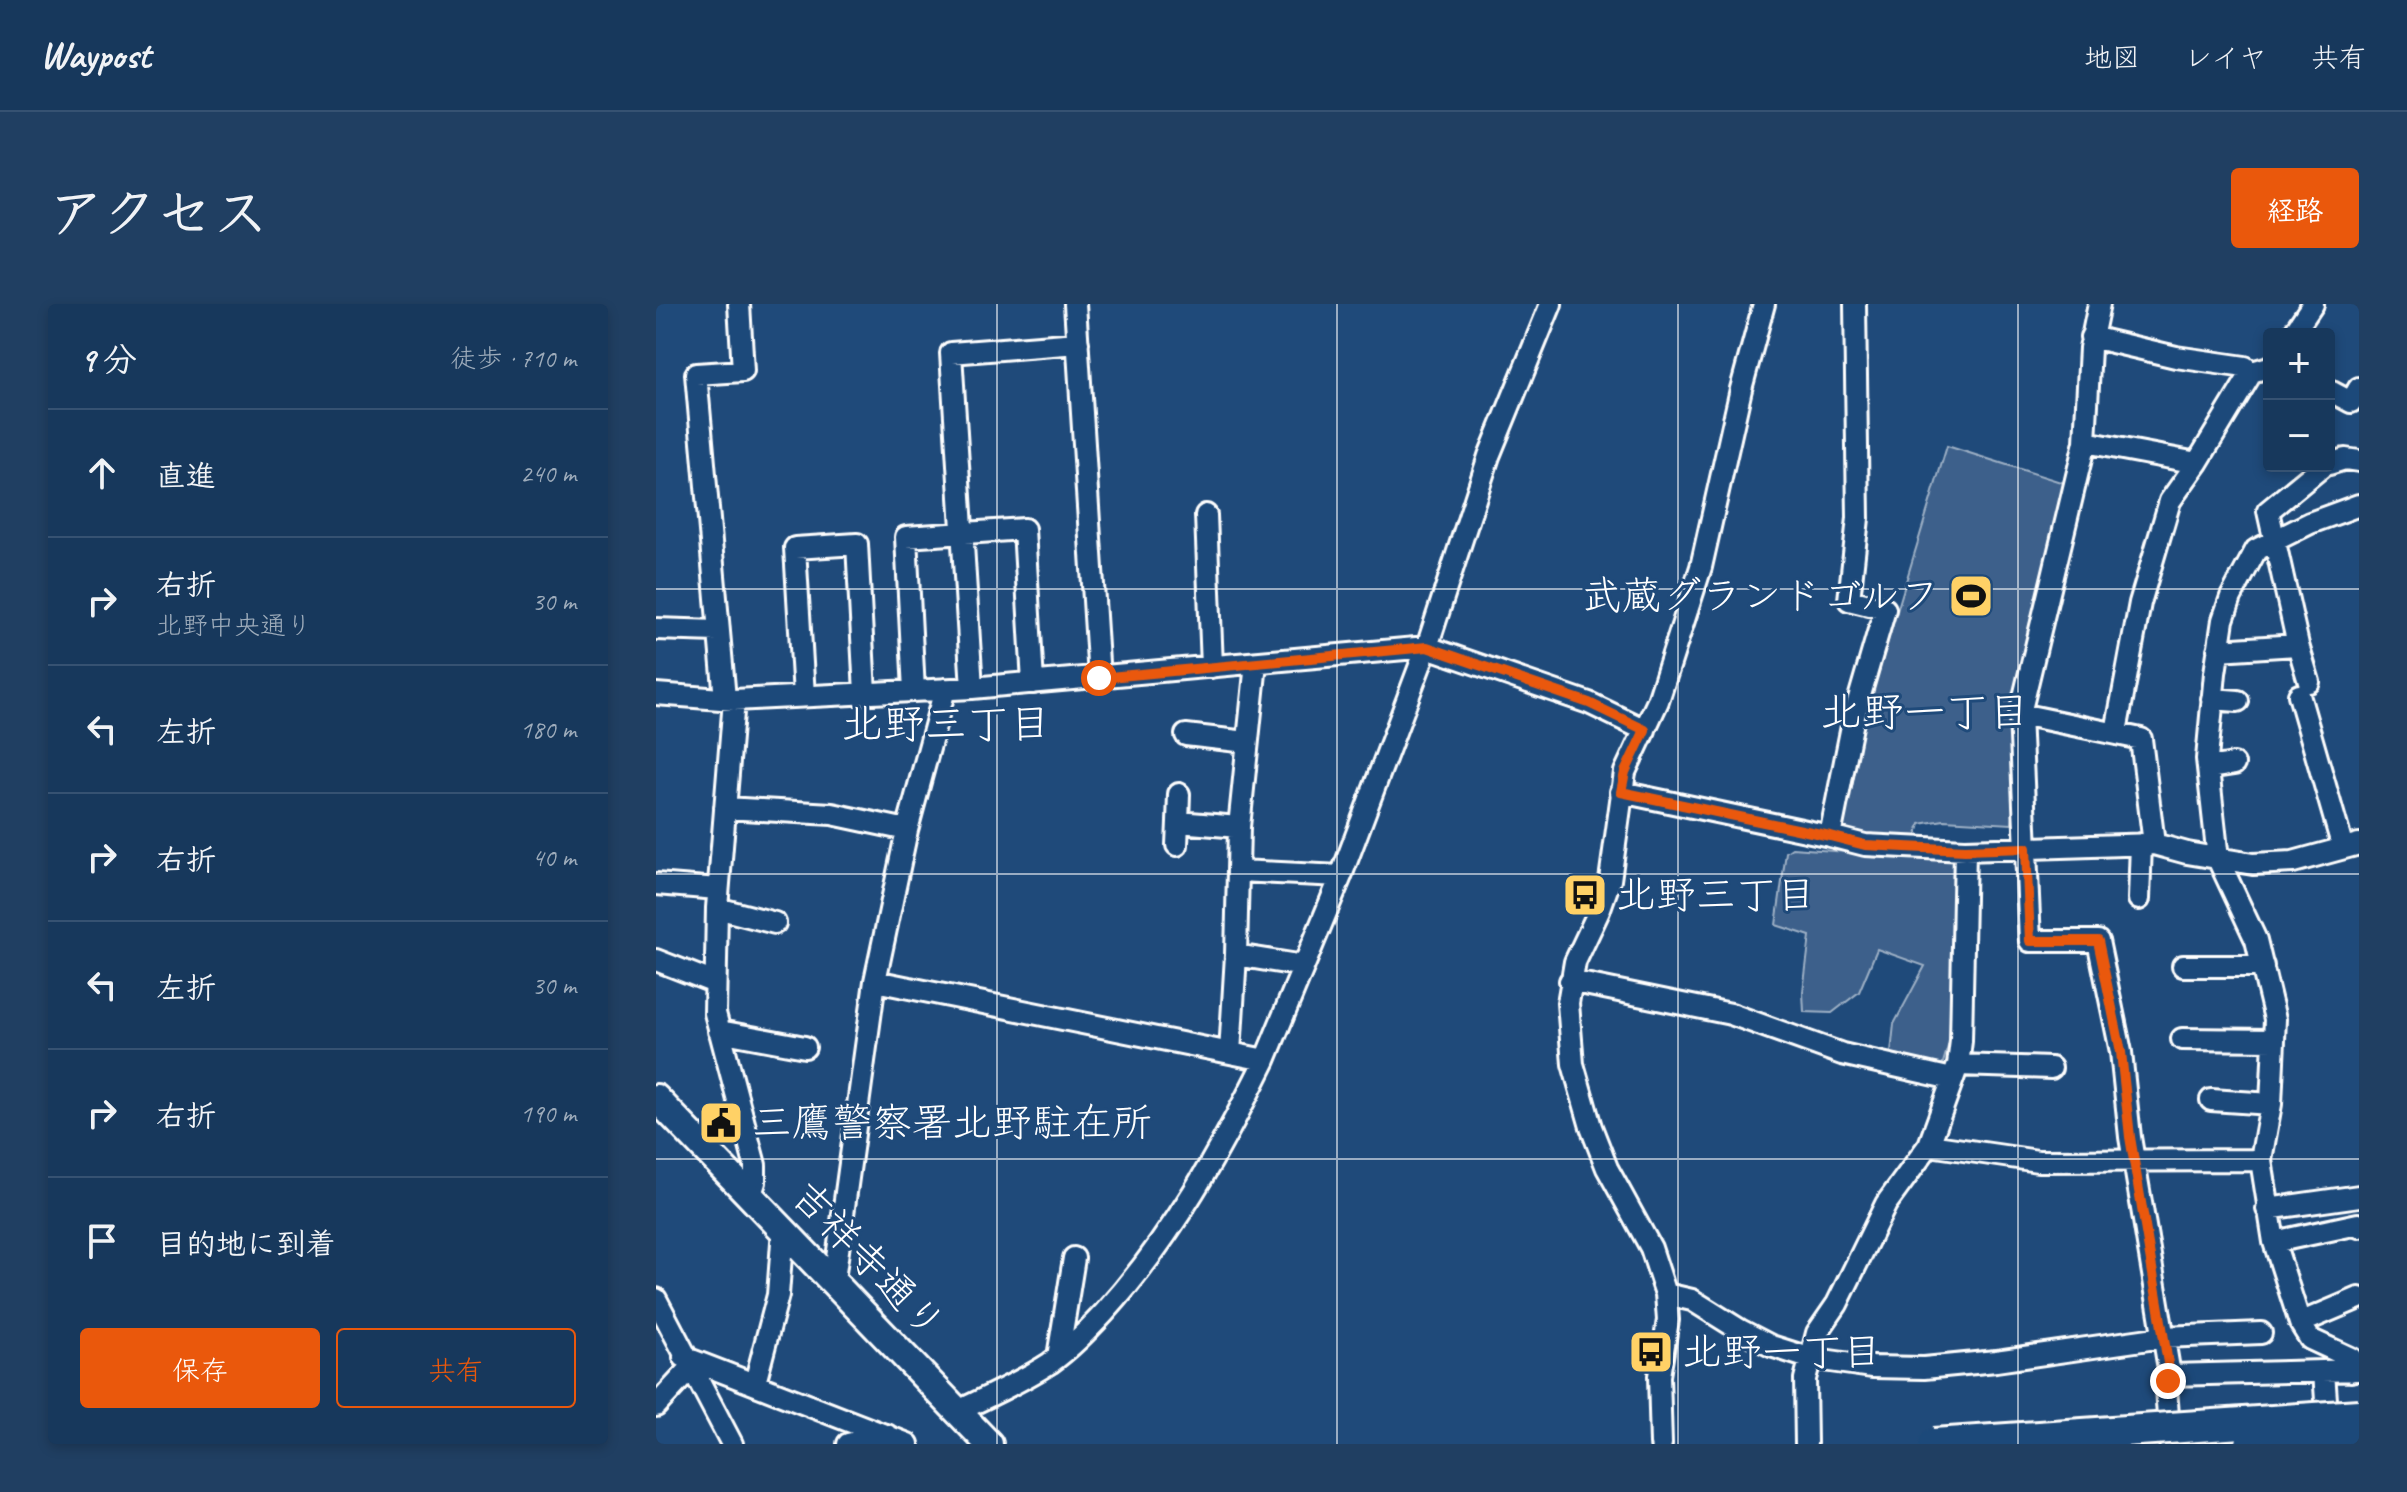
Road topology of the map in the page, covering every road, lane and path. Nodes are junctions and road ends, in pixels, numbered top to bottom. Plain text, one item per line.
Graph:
1 (739, 304) edge
2 (1075, 304) edge
3 (1551, 304) edge
4 (1764, 304) edge
5 (1855, 304) edge
6 (2099, 304) edge
7 (2313, 304) edge
8 (2297, 328) edge
9 (2091, 337) junction
10 (1078, 343) junction
11 (2263, 369) edge
12 (2248, 373) junction
13 (2335, 393) edge
14 (2356, 399) edge
15 (2085, 442) junction
16 (2359, 461) edge
17 (2335, 462) edge
18 (2197, 463) junction
19 (2316, 472) edge
20 (2359, 505) edge
21 (1206, 515) dead end
22 (962, 533) junction
23 (2274, 540) junction
24 (656, 629) edge
25 (717, 631) junction
26 (2298, 645) junction
27 (1427, 647) junction
28 (2218, 650) junction
29 (1256, 663) junction
30 (1212, 667) junction
31 (1099, 678) junction
32 (1033, 683) junction
33 (972, 688) junction
34 (945, 689) junction
35 (914, 691) junction
36 (865, 693) junction
37 (656, 694) edge
38 (804, 696) junction
39 (2212, 699) junction
40 (729, 700) junction
41 (2238, 701) dead end
42 (2020, 714) junction
43 (1645, 730) junction
44 (2116, 732) junction
45 (1186, 735) dead end
46 (1247, 742) junction
47 (2234, 764) dead end
48 (2208, 768) junction
49 (1621, 792) junction
50 (1179, 794) dead end
51 (725, 808) junction
52 (1178, 822) junction
53 (1239, 827) junction
54 (907, 830) junction
55 (1830, 836) junction
56 (2147, 844) junction
57 (1177, 845) dead end
58 (2351, 846) edge
59 (2026, 848) junction
60 (1965, 850) junction
61 (2218, 859) junction
62 (1238, 871) junction
63 (1341, 876) junction
64 (656, 884) edge
65 (718, 898) junction
66 (2139, 899) dead end
67 (775, 923) dead end
68 (1236, 955) junction
69 (656, 960) edge
70 (1304, 966) junction
71 (2183, 966) dead end
72 (2263, 966) junction
73 (875, 981) junction
74 (1570, 981) junction
75 (715, 983) junction
76 (719, 1031) junction
77 (2182, 1039) dead end
78 (2274, 1040) junction
79 (805, 1047) dead end
80 (1230, 1053) junction
81 (1265, 1060) junction
82 (2051, 1068) dead end
83 (1955, 1072) junction
84 (656, 1098) edge
85 (2211, 1100) dead end
86 (2271, 1104) junction
87 (1929, 1145) junction
88 (2261, 1160) junction
89 (2134, 1161) junction
90 (2359, 1196) edge
91 (750, 1197) junction
92 (2267, 1209) junction
93 (2359, 1227) edge
94 (783, 1229) junction
95 (2274, 1242) junction
96 (1074, 1258) dead end
97 (834, 1280) junction
98 (1666, 1294) junction
99 (2359, 1298) edge
100 (656, 1299) edge
101 (2300, 1323) junction
102 (2261, 1333) dead end
103 (2163, 1337) junction
104 (1058, 1357) junction
105 (1809, 1358) junction
106 (688, 1363) junction
107 (2355, 1370) edge
108 (2324, 1372) junction
109 (2170, 1375) junction
110 (755, 1383) junction
111 (656, 1406) edge
112 (958, 1411) junction
113 (2359, 1415) edge
114 (887, 1435) junction
115 (2359, 1436) edge
116 (732, 1444) edge
117 (848, 1444) edge
118 (908, 1444) edge
119 (989, 1444) edge
120 (1661, 1444) edge
121 (1806, 1444) edge
122 (1934, 1444) edge
123 (2170, 1444) edge
124 (2251, 1444) edge
125 (2329, 1444) edge

1 - 25 street
2 - 10 street
3 - 27 street
4 - 43 street
5 - 55 street
6 - 9 street
7 - 8 street
9 - 12 street
9 - 15 street
10 - 22 street
10 - 31 street
11 - 12 street
12 - 18 street
13 - 14 street
15 - 18 street
15 - 42 street
16 - 17 street
18 - 44 street
19 - 23 street
20 - 23 street
21 - 30 street
22 - 32 street
22 - 33 street
22 - 35 street
23 - 26 street
23 - 28 street
24 - 25 street
25 - 40 street
26 - 28 street
26 - 58 street
27 - 29 street
27 - 43 street
27 - 63 street
28 - 39 street
29 - 30 street
29 - 46 street
30 - 31 street
31 - 32 street
32 - 33 street
33 - 34 street
34 - 35 street
34 - 54 street
35 - 36 street
36 - 38 street
36 - 38 street
37 - 40 street
38 - 40 street
39 - 41 street
39 - 48 street
40 - 51 street
42 - 44 street
42 - 59 street
43 - 49 street
44 - 56 street
45 - 46 street
46 - 53 street
47 - 48 street
48 - 61 street
49 - 55 street
49 - 74 street
50 - 52 street
51 - 54 street
51 - 65 street
52 - 53 street
52 - 57 street
53 - 62 street
54 - 73 street
55 - 60 street
56 - 59 street
56 - 61 street
56 - 66 street
58 - 61 street
59 - 60 street
59 - 89 street
60 - 83 street
61 - 72 street
62 - 63 street
62 - 68 street
63 - 70 street
64 - 65 street
65 - 67 street
65 - 75 street
68 - 70 street
68 - 80 street
69 - 75 street
70 - 81 street
71 - 72 street
72 - 78 street
73 - 80 street
73 - 97 street
74 - 83 street
74 - 98 street
75 - 76 street
76 - 79 street
76 - 91 street
77 - 78 street
78 - 86 street
80 - 81 street
81 - 104 street
82 - 83 street
83 - 87 street
84 - 91 main road, 吉祥寺通り
85 - 86 street
86 - 88 street
87 - 89 street
87 - 105 street
88 - 89 street
88 - 92 street
89 - 103 street
90 - 92 street
91 - 94 main road, 吉祥寺通り
92 - 95 street
93 - 95 street
94 - 97 main road, 吉祥寺通り
94 - 110 street
95 - 101 street
96 - 104 street
97 - 112 main road, 吉祥寺通り
98 - 105 street
98 - 120 street
99 - 101 street
100 - 106 street
101 - 107 street
102 - 103 street
103 - 105 street
103 - 109 street
104 - 112 street
105 - 121 street
106 - 110 street
106 - 111 street
106 - 116 street
107 - 108 street
108 - 109 street
108 - 125 street
109 - 123 street
110 - 114 street
112 - 119 main road, 吉祥寺通り
113 - 122 highway, bridge
114 - 117 street
114 - 118 street
115 - 124 highway, bridge

